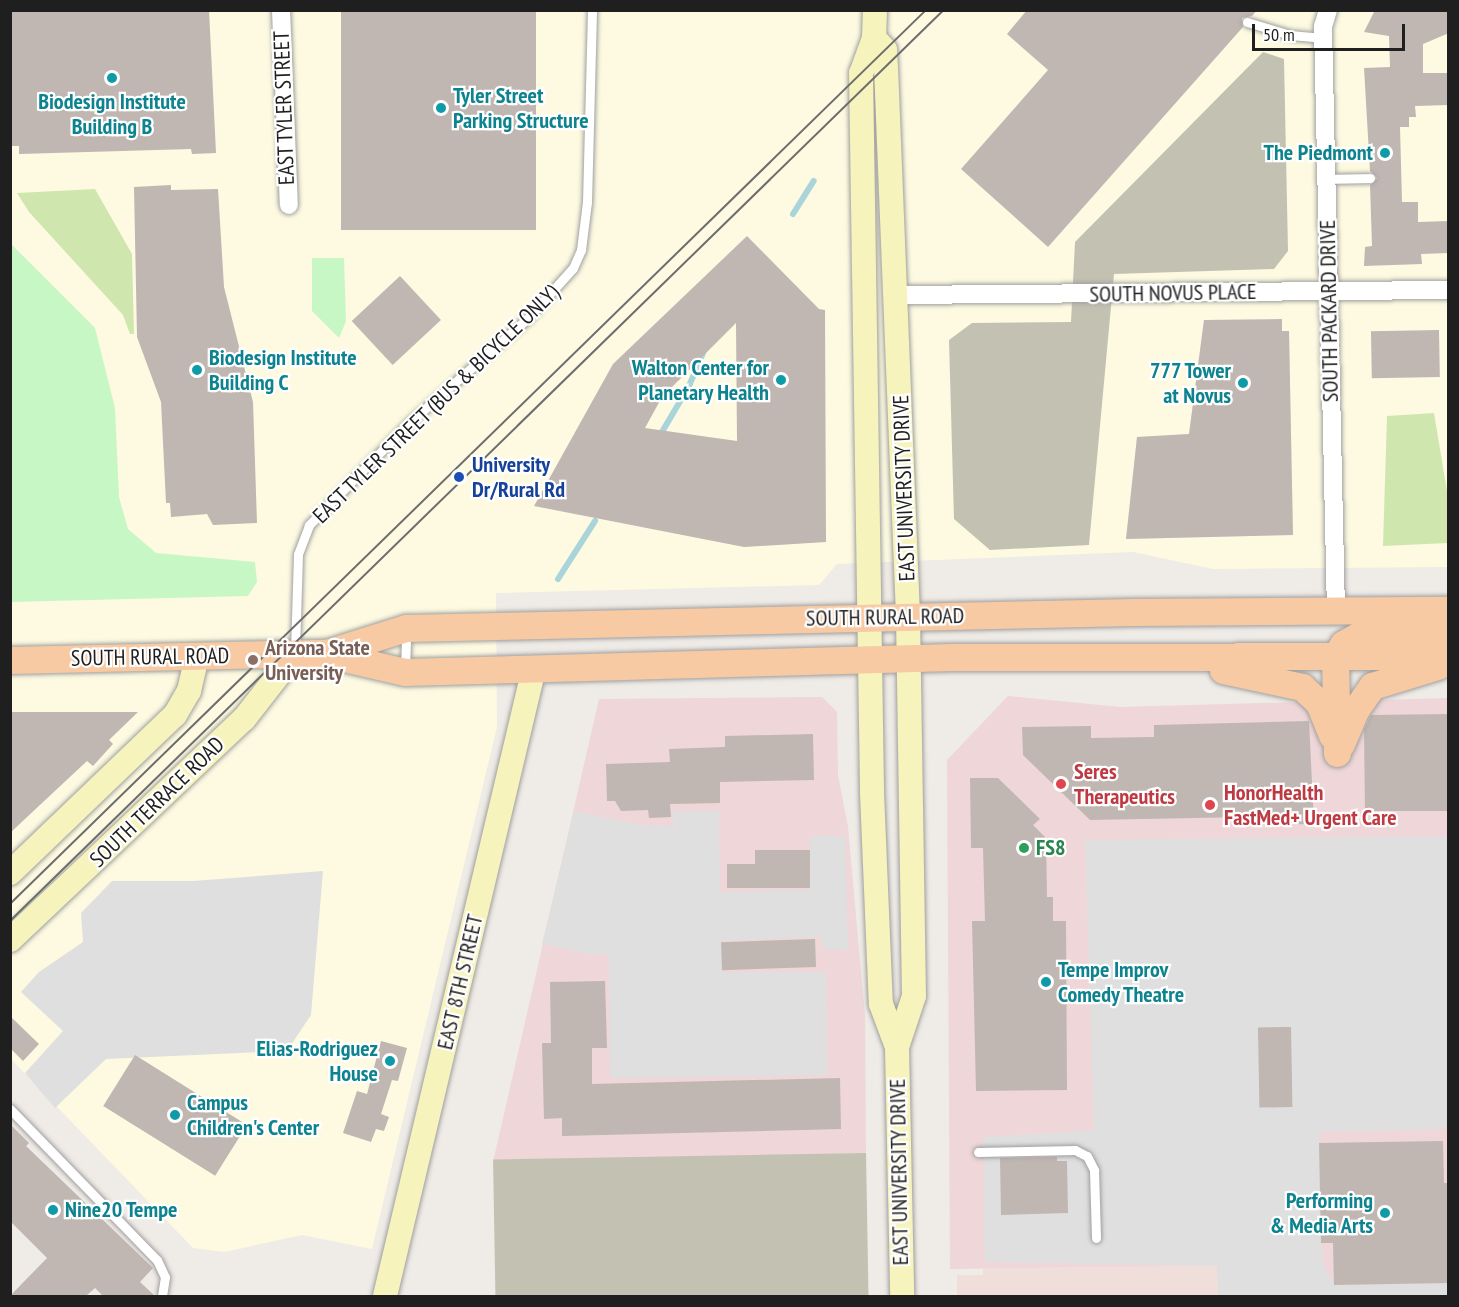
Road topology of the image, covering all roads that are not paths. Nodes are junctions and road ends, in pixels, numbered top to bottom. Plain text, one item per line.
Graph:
1 (281, 10) edge
2 (592, 10) edge
3 (874, 10) edge
4 (1328, 10) edge
5 (1247, 22) dead end
6 (874, 38) junction
7 (1323, 38) junction
8 (1370, 178) dead end
9 (1326, 179) junction
10 (289, 205) dead end
11 (1449, 290) edge
12 (1329, 292) junction
13 (897, 295) junction
14 (1449, 610) edge
15 (1335, 613) junction
16 (908, 616) junction
17 (870, 617) junction
18 (406, 628) junction
19 (1449, 633) edge
20 (326, 653) junction
21 (197, 655) junction
22 (294, 655) junction
23 (1449, 656) edge
24 (908, 657) junction
25 (1335, 657) junction
26 (870, 658) junction
27 (1165, 658) junction
28 (10, 660) edge
29 (1449, 663) edge
30 (534, 668) junction
31 (405, 672) junction
32 (1337, 753) junction
33 (10, 873) edge
34 (10, 940) edge
35 (897, 1047) junction
36 (10, 1109) edge
37 (978, 1152) dead end
38 (1096, 1238) dead end
39 (162, 1296) edge
40 (385, 1296) edge
41 (902, 1296) edge

1 - 10 street, EAST TYLER STREET
2 - 22 lane, EAST TYLER STREET (BUS & BICYCLE ONLY)
3 - 6 main road, EAST UNIVERSITY DRIVE
4 - 7 street, SOUTH PACKARD DRIVE
5 - 7 lane
6 - 13 main road, EAST UNIVERSITY DRIVE
6 - 17 main road, EAST UNIVERSITY DRIVE
7 - 9 street, SOUTH PACKARD DRIVE
8 - 9 lane
9 - 12 street, SOUTH PACKARD DRIVE
11 - 12 street, SOUTH NOVUS PLACE
12 - 13 street, SOUTH NOVUS PLACE
12 - 15 street, SOUTH PACKARD DRIVE
13 - 16 main road, EAST UNIVERSITY DRIVE
14 - 15 main road, SOUTH RURAL ROAD
15 - 16 main road, SOUTH RURAL ROAD
16 - 17 main road, SOUTH RURAL ROAD
16 - 24 main road, EAST UNIVERSITY DRIVE
17 - 18 main road, SOUTH RURAL ROAD
17 - 26 main road, EAST UNIVERSITY DRIVE
18 - 20 main road, SOUTH RURAL ROAD
18 - 31 lane
19 - 25 main road
20 - 22 main road, SOUTH RURAL ROAD
20 - 31 main road, SOUTH RURAL ROAD
21 - 22 main road, SOUTH RURAL ROAD
21 - 28 main road, SOUTH RURAL ROAD
21 - 33 main road
22 - 34 main road, SOUTH TERRACE ROAD
23 - 25 main road, SOUTH RURAL ROAD
24 - 26 main road, SOUTH RURAL ROAD
24 - 27 main road, SOUTH RURAL ROAD
24 - 35 main road, EAST UNIVERSITY DRIVE
25 - 27 main road, SOUTH RURAL ROAD
25 - 32 main road
26 - 30 main road, SOUTH RURAL ROAD
26 - 35 main road, EAST UNIVERSITY DRIVE
27 - 32 main road
29 - 32 main road
30 - 31 main road, SOUTH RURAL ROAD
30 - 40 main road, EAST 8TH STREET
35 - 41 main road, EAST UNIVERSITY DRIVE
36 - 39 lane
37 - 38 lane

